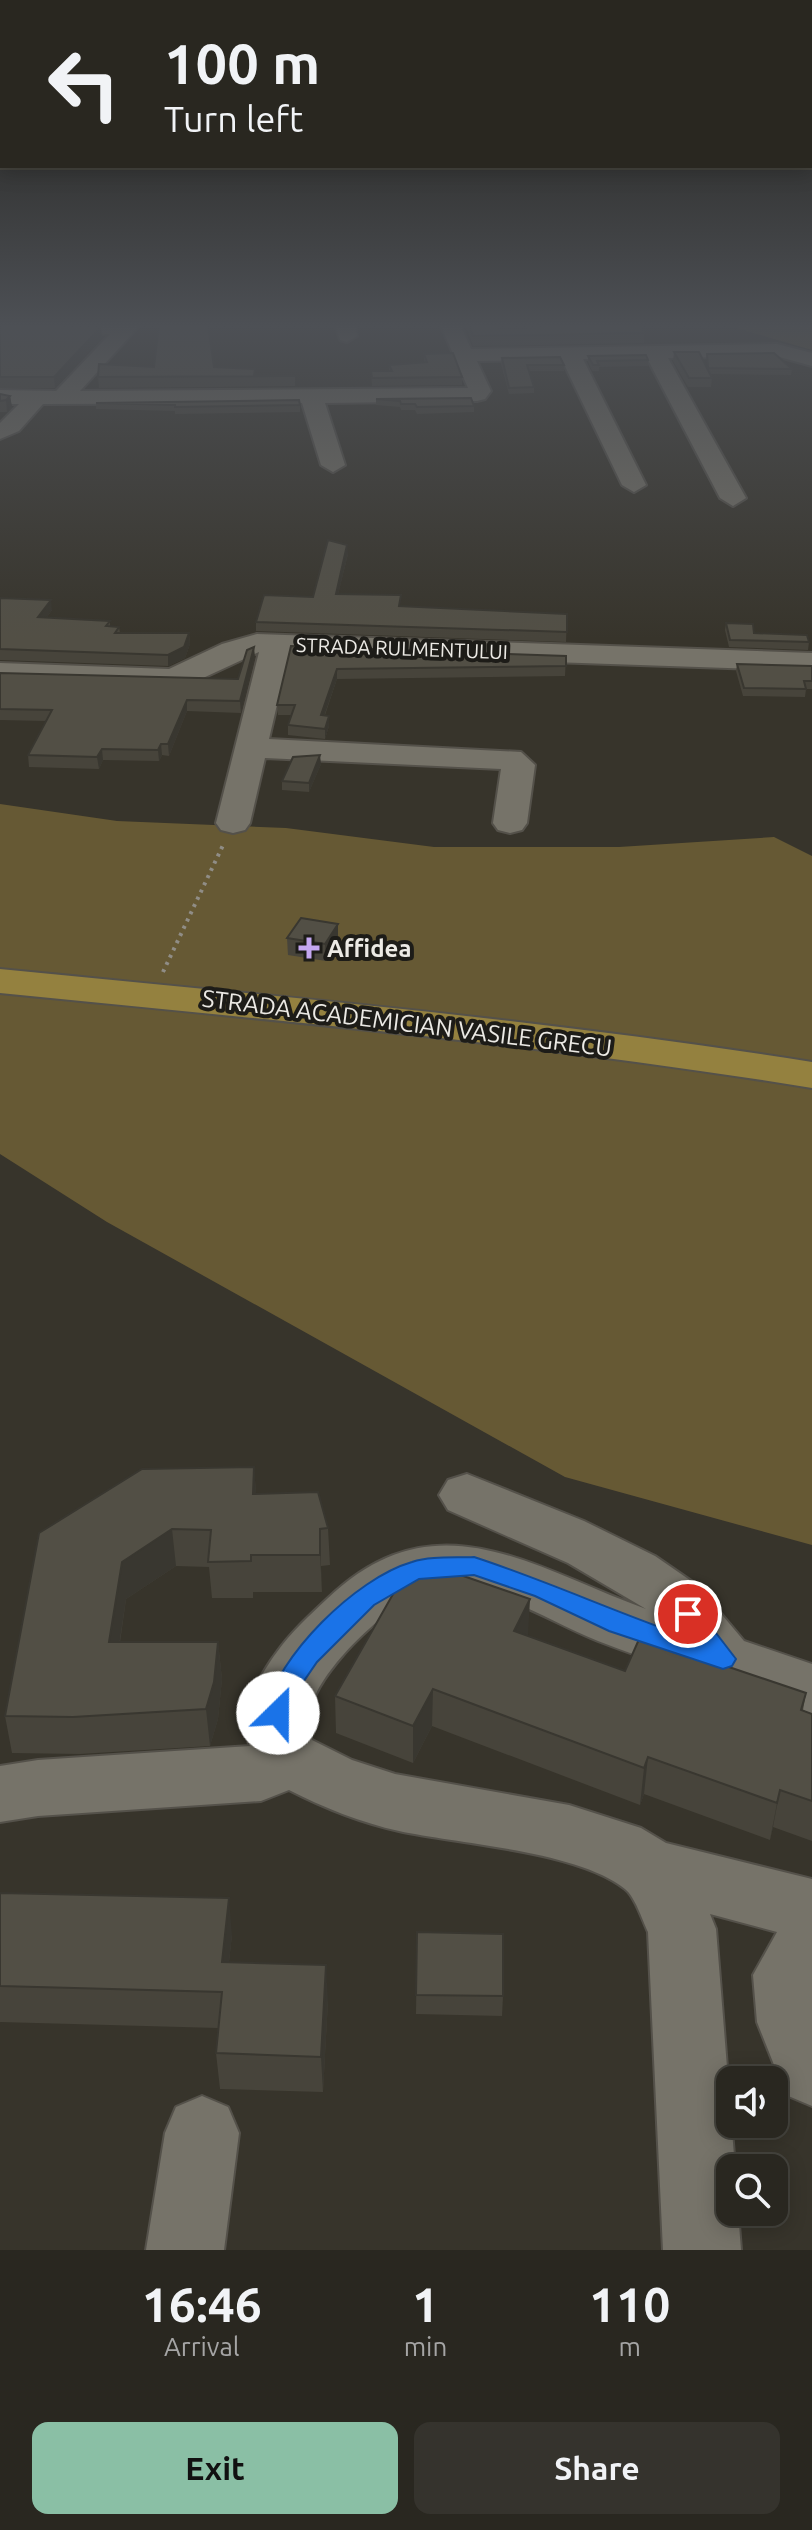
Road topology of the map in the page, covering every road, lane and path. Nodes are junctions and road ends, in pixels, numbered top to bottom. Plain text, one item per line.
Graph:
1 (322, 429) edge
2 (607, 429) edge
3 (696, 429) edge
4 (333, 465) dead end
5 (634, 485) dead end
6 (733, 498) dead end
7 (276, 644) junction
8 (812, 662) edge
9 (0, 672) edge
10 (251, 748) junction
11 (233, 823) joint
12 (510, 823) dead end
13 (0, 981) edge
14 (152, 994) junction
15 (812, 1075) edge
16 (467, 1495) dead end
17 (723, 1659) junction
18 (812, 1689) edge
19 (290, 1759) junction
20 (0, 1794) edge
21 (651, 1869) junction
22 (812, 1910) edge
23 (812, 1938) edge
24 (812, 2070) edge
25 (202, 2133) dead end
26 (185, 2250) edge
27 (702, 2250) edge

1 - 4 street
2 - 5 street
3 - 6 street
7 - 8 street, STRADA RULMENTULUI
7 - 9 street, STRADA RULMENTULUI
7 - 10 street
10 - 11 street
10 - 12 street
11 - 14 path
13 - 14 main road, STRADA ACADEMICIAN VASILE GRECU
14 - 15 main road, STRADA ACADEMICIAN VASILE GRECU
16 - 17 street
17 - 18 street
17 - 19 street
19 - 20 street
19 - 21 street
21 - 22 street
21 - 27 street
23 - 24 street
25 - 26 street

